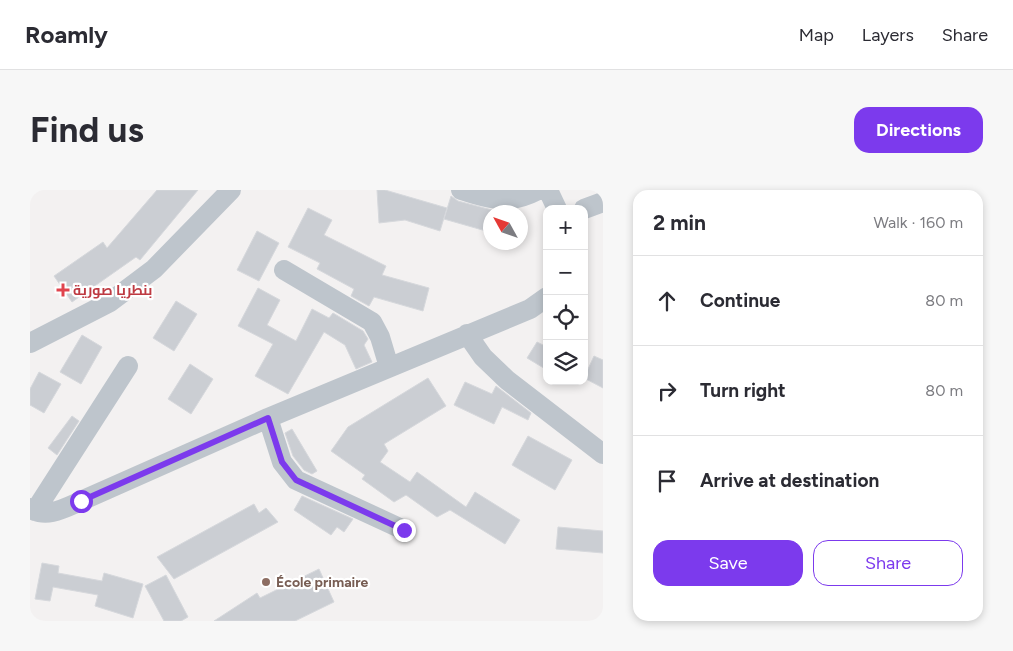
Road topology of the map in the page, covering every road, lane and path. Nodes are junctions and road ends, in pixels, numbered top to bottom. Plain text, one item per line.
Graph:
1 (231, 190) edge
2 (462, 190) edge
3 (538, 190) edge
4 (548, 190) edge
5 (603, 202) edge
6 (554, 205) edge
7 (588, 208) edge
8 (284, 270) dead end
9 (543, 300) edge
10 (467, 334) junction
11 (30, 343) edge
12 (128, 366) dead end
13 (389, 368) junction
14 (268, 418) junction
15 (603, 454) edge
16 (33, 510) edge
17 (404, 530) dead end

1 - 11 street
2 - 3 street
4 - 6 street
5 - 7 street
8 - 13 street
9 - 10 street
10 - 13 street
10 - 15 street
12 - 16 street
13 - 14 street
14 - 16 street
14 - 17 street

